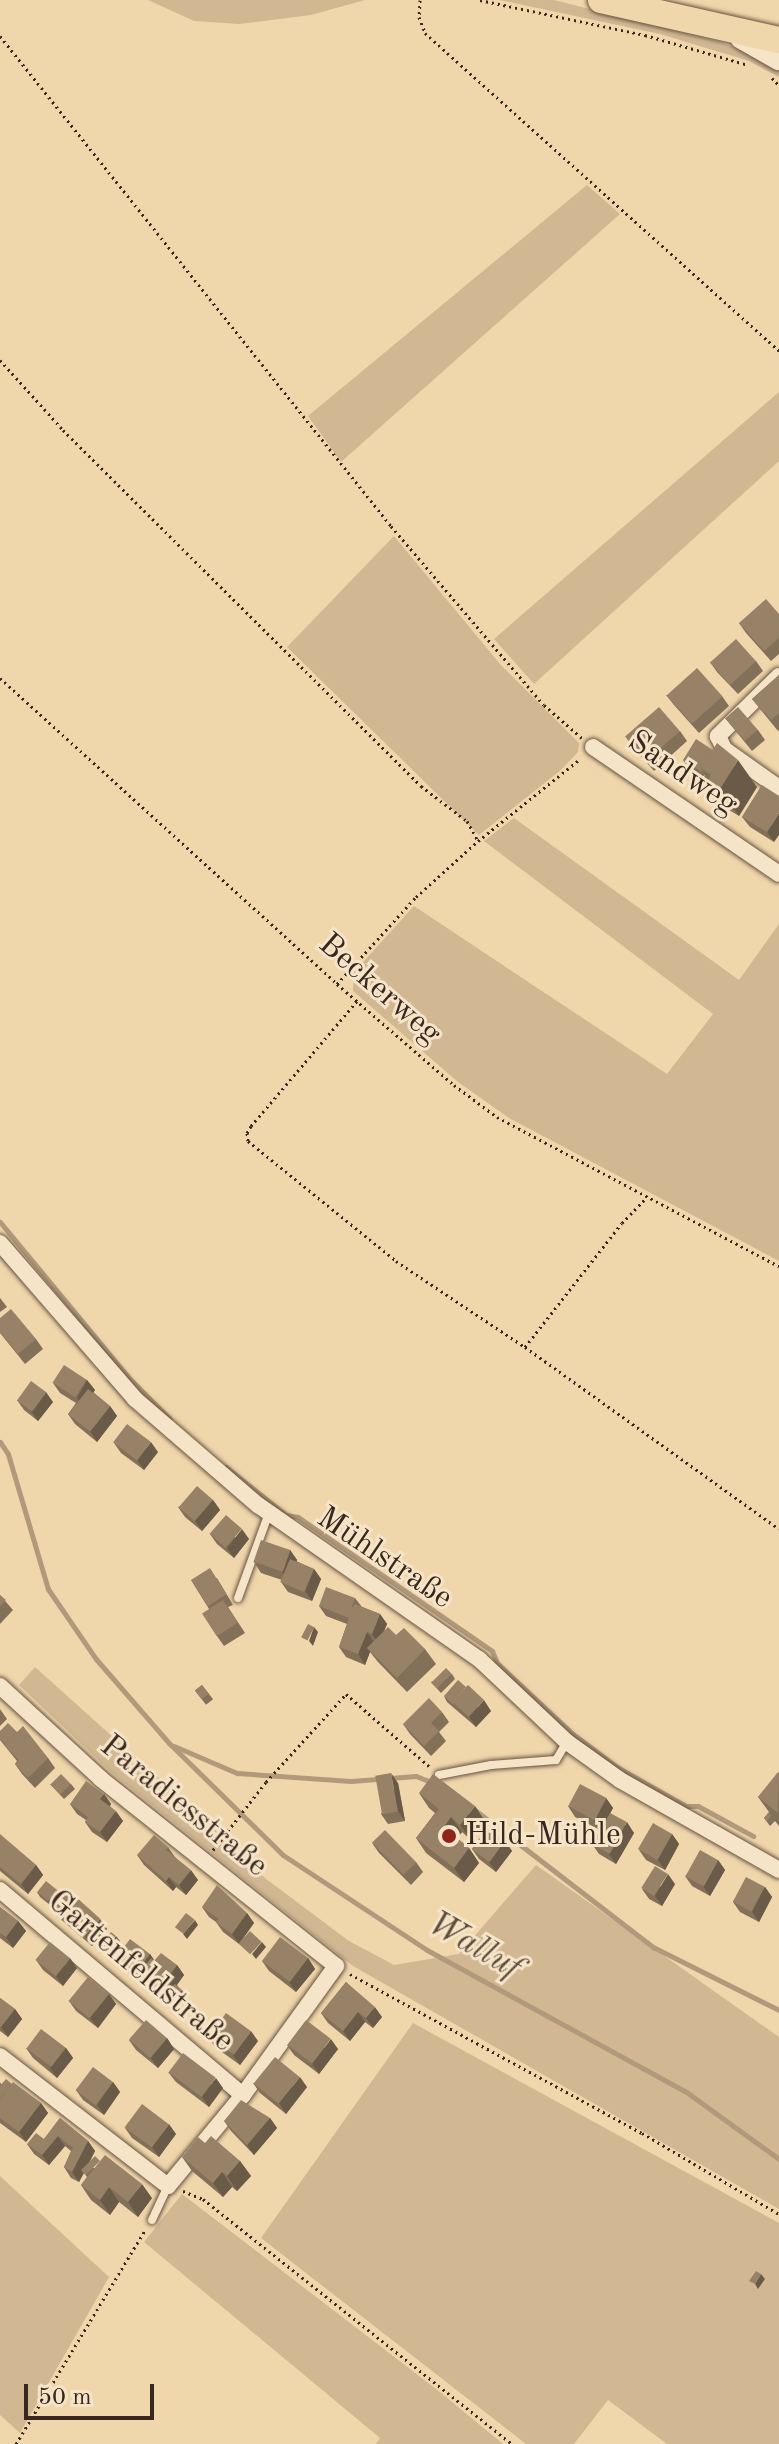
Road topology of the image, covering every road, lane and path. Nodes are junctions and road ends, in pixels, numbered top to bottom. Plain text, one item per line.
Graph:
1 (420, 0) edge
2 (480, 0) edge
3 (604, 1) edge
4 (779, 22) edge
5 (729, 31) junction
6 (0, 36) edge
7 (779, 40) edge
8 (752, 66) dead end
9 (772, 66) edge
10 (779, 85) edge
11 (779, 351) edge
12 (0, 360) edge
13 (779, 676) edge
14 (0, 678) edge
15 (593, 747) junction
16 (779, 788) edge
17 (478, 841) junction
18 (779, 874) edge
19 (337, 984) junction
20 (357, 1001) junction
21 (646, 1198) junction
22 (0, 1243) edge
23 (779, 1266) edge
24 (525, 1347) junction
25 (269, 1513) junction
26 (779, 1529) edge
27 (238, 1598) dead end
28 (0, 1686) edge
29 (567, 1742) junction
30 (439, 1775) joint
31 (205, 1861) junction
32 (779, 1870) edge
33 (0, 1890) edge
34 (336, 1966) junction
35 (0, 2056) edge
36 (243, 2095) junction
37 (168, 2186) junction
38 (779, 2214) edge
39 (152, 2220) joint
40 (16, 2444) edge
41 (512, 2444) edge

1 - 11 path
2 - 8 path
3 - 4 main road
3 - 5 main road
5 - 7 main road
5 - 9 street
6 - 15 path
9 - 10 path
12 - 17 path
13 - 16 street
14 - 19 path, Beckerweg
15 - 17 path
15 - 18 street, Sandweg
17 - 19 path
19 - 20 path, Beckerweg
20 - 21 path, Beckerweg
20 - 24 path
21 - 23 path, Beckerweg
21 - 24 path
22 - 25 street, Mühlstraße
24 - 26 path
25 - 27 lane
25 - 29 street, Mühlstraße
28 - 31 street, Paradiesstraße
29 - 30 lane
29 - 32 street, Mühlstraße
30 - 31 path
31 - 34 street, Paradiesstraße
33 - 36 street, Gartenfeldstraße
34 - 36 street
34 - 38 path
35 - 37 street
36 - 37 street
37 - 39 lane
37 - 41 path
39 - 40 path

